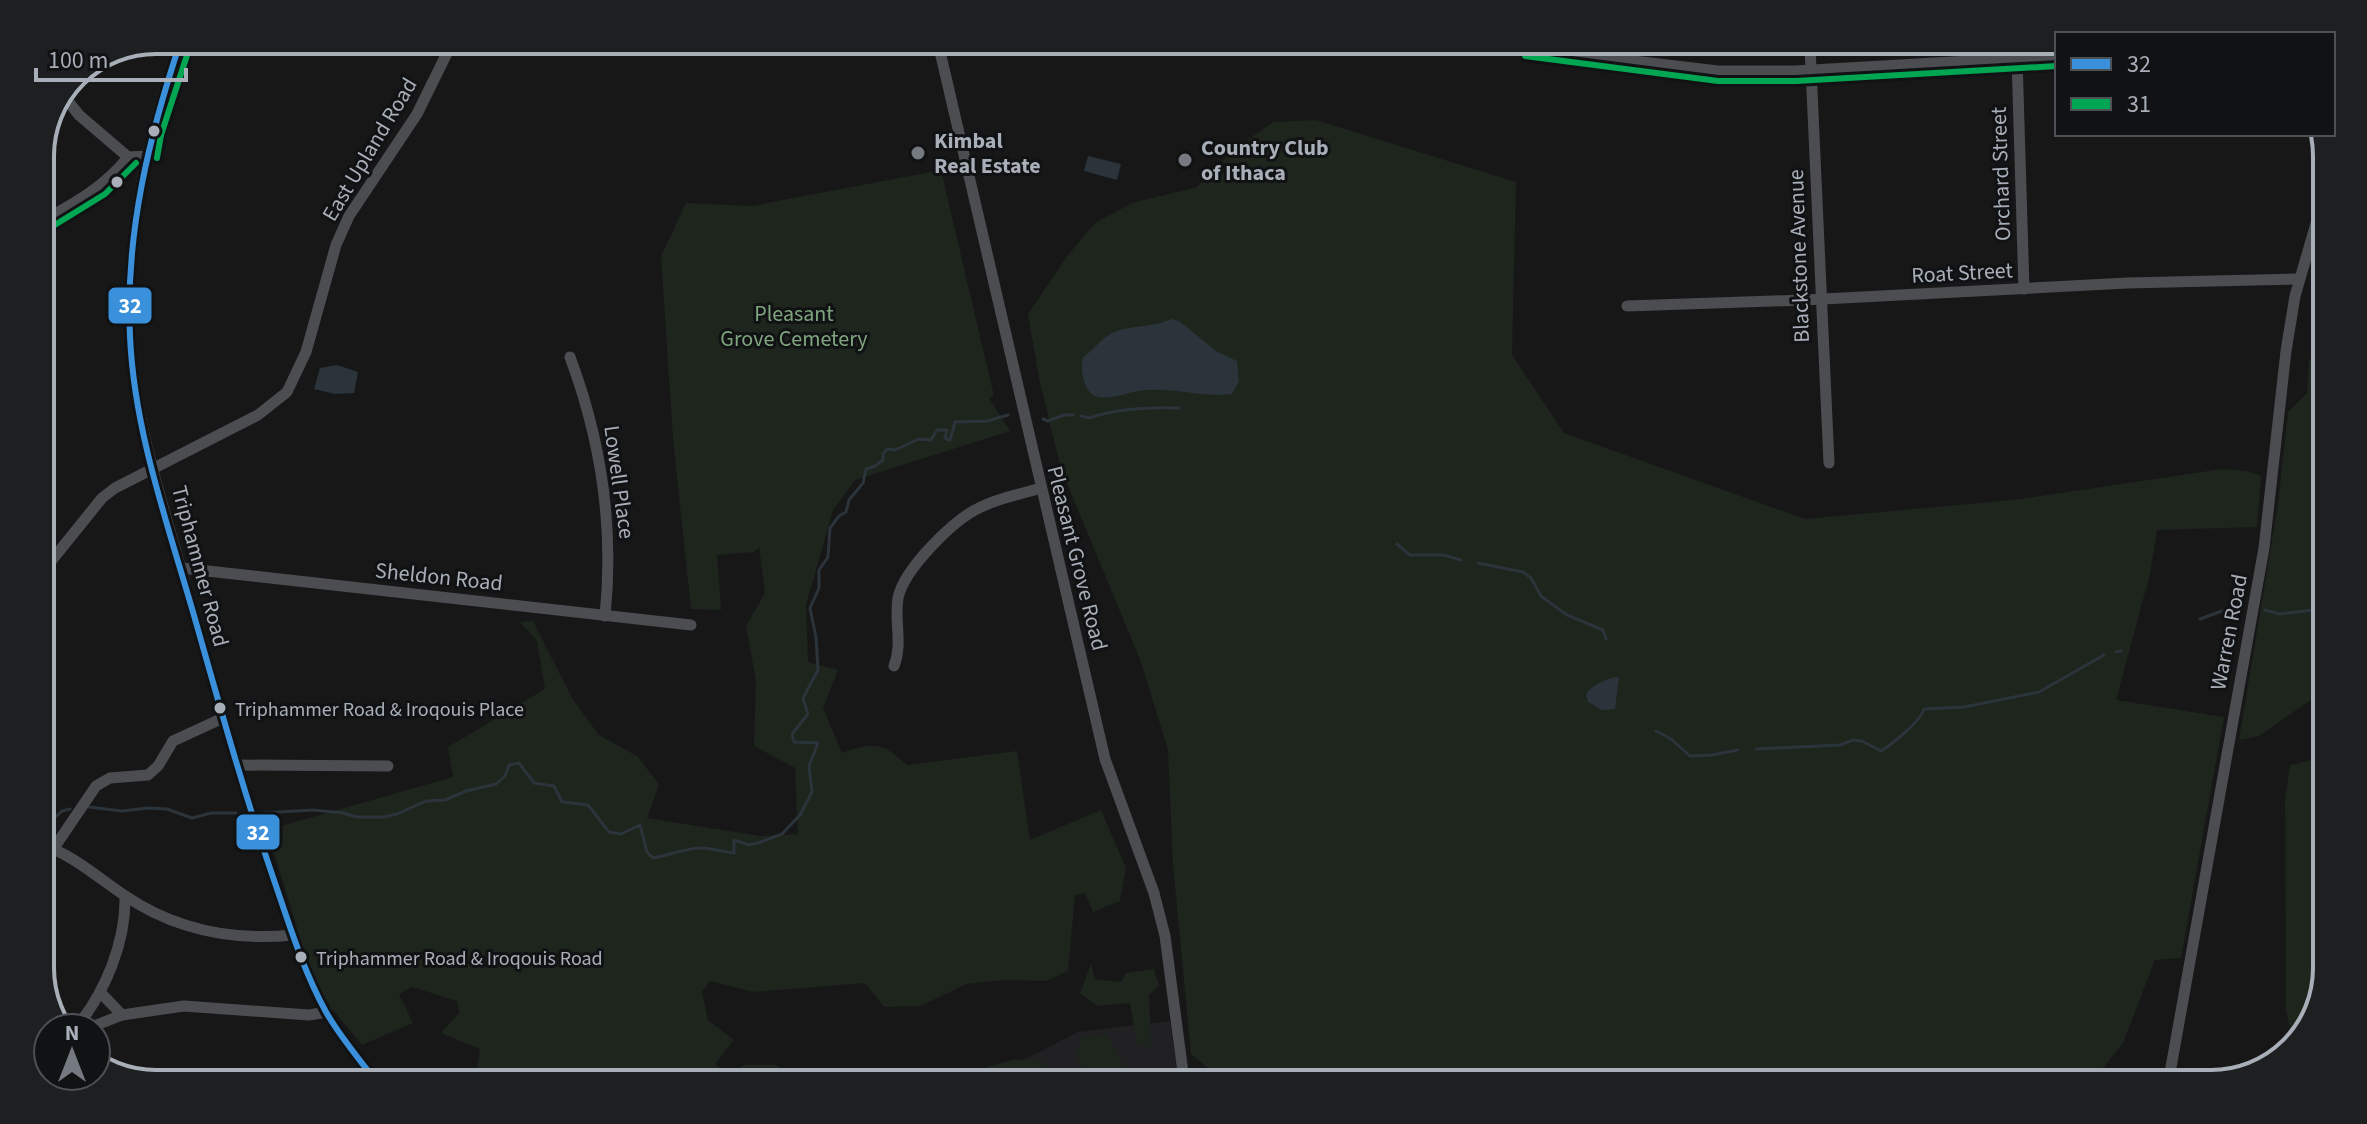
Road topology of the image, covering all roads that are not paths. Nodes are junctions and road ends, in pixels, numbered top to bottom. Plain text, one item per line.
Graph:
1 (176, 54) edge
2 (447, 54) edge
3 (941, 54) edge
4 (1577, 54) edge
5 (1810, 54) edge
6 (2055, 56) edge
7 (2017, 58) junction
8 (1811, 70) junction
9 (70, 102) edge
10 (147, 156) junction
11 (128, 157) junction
12 (54, 214) edge
13 (2313, 232) edge
14 (2299, 279) junction
15 (2024, 289) junction
16 (1820, 299) junction
17 (1627, 306) dead end
18 (570, 357) dead end
19 (1829, 463) dead end
20 (154, 466) junction
21 (1041, 488) junction
22 (54, 558) edge
23 (181, 568) junction
24 (605, 616) junction
25 (691, 625) dead end
26 (894, 666) dead end
27 (223, 718) junction
28 (237, 765) junction
29 (388, 766) dead end
30 (54, 848) joint
31 (125, 896) junction
32 (293, 935) junction
33 (100, 992) junction
34 (87, 1012) edge
35 (327, 1012) junction
36 (122, 1015) junction
37 (112, 1019) edge
38 (368, 1070) edge
39 (1183, 1070) edge
40 (2171, 1070) edge

1 - 10 street, Triphammer Road
2 - 20 street, East Upland Road
3 - 21 street, Pleasant Grove Road
4 - 8 street
5 - 8 street, Blackstone Avenue
6 - 7 street
7 - 8 street
7 - 15 street, Orchard Street
8 - 16 street, Blackstone Avenue
9 - 11 street
10 - 11 street
10 - 20 street, Triphammer Road
11 - 12 street
13 - 14 street, Warren Road
14 - 15 street, Roat Street
14 - 40 street, Warren Road
15 - 16 street, Roat Street
16 - 17 street, Roat Street
16 - 19 street, Blackstone Avenue
18 - 24 street, Lowell Place
20 - 22 street, East Upland Road
20 - 23 street, Triphammer Road
21 - 26 street
21 - 39 street, Pleasant Grove Road
23 - 24 street, Sheldon Road
23 - 27 street, Triphammer Road
24 - 25 street, Sheldon Road
27 - 28 street, Triphammer Road
27 - 30 street
28 - 29 street
28 - 32 street, Triphammer Road
30 - 31 street
31 - 32 street
31 - 33 street
32 - 35 street, Triphammer Road
33 - 34 street
33 - 36 street
35 - 36 street
35 - 38 street, Triphammer Road
36 - 37 street

